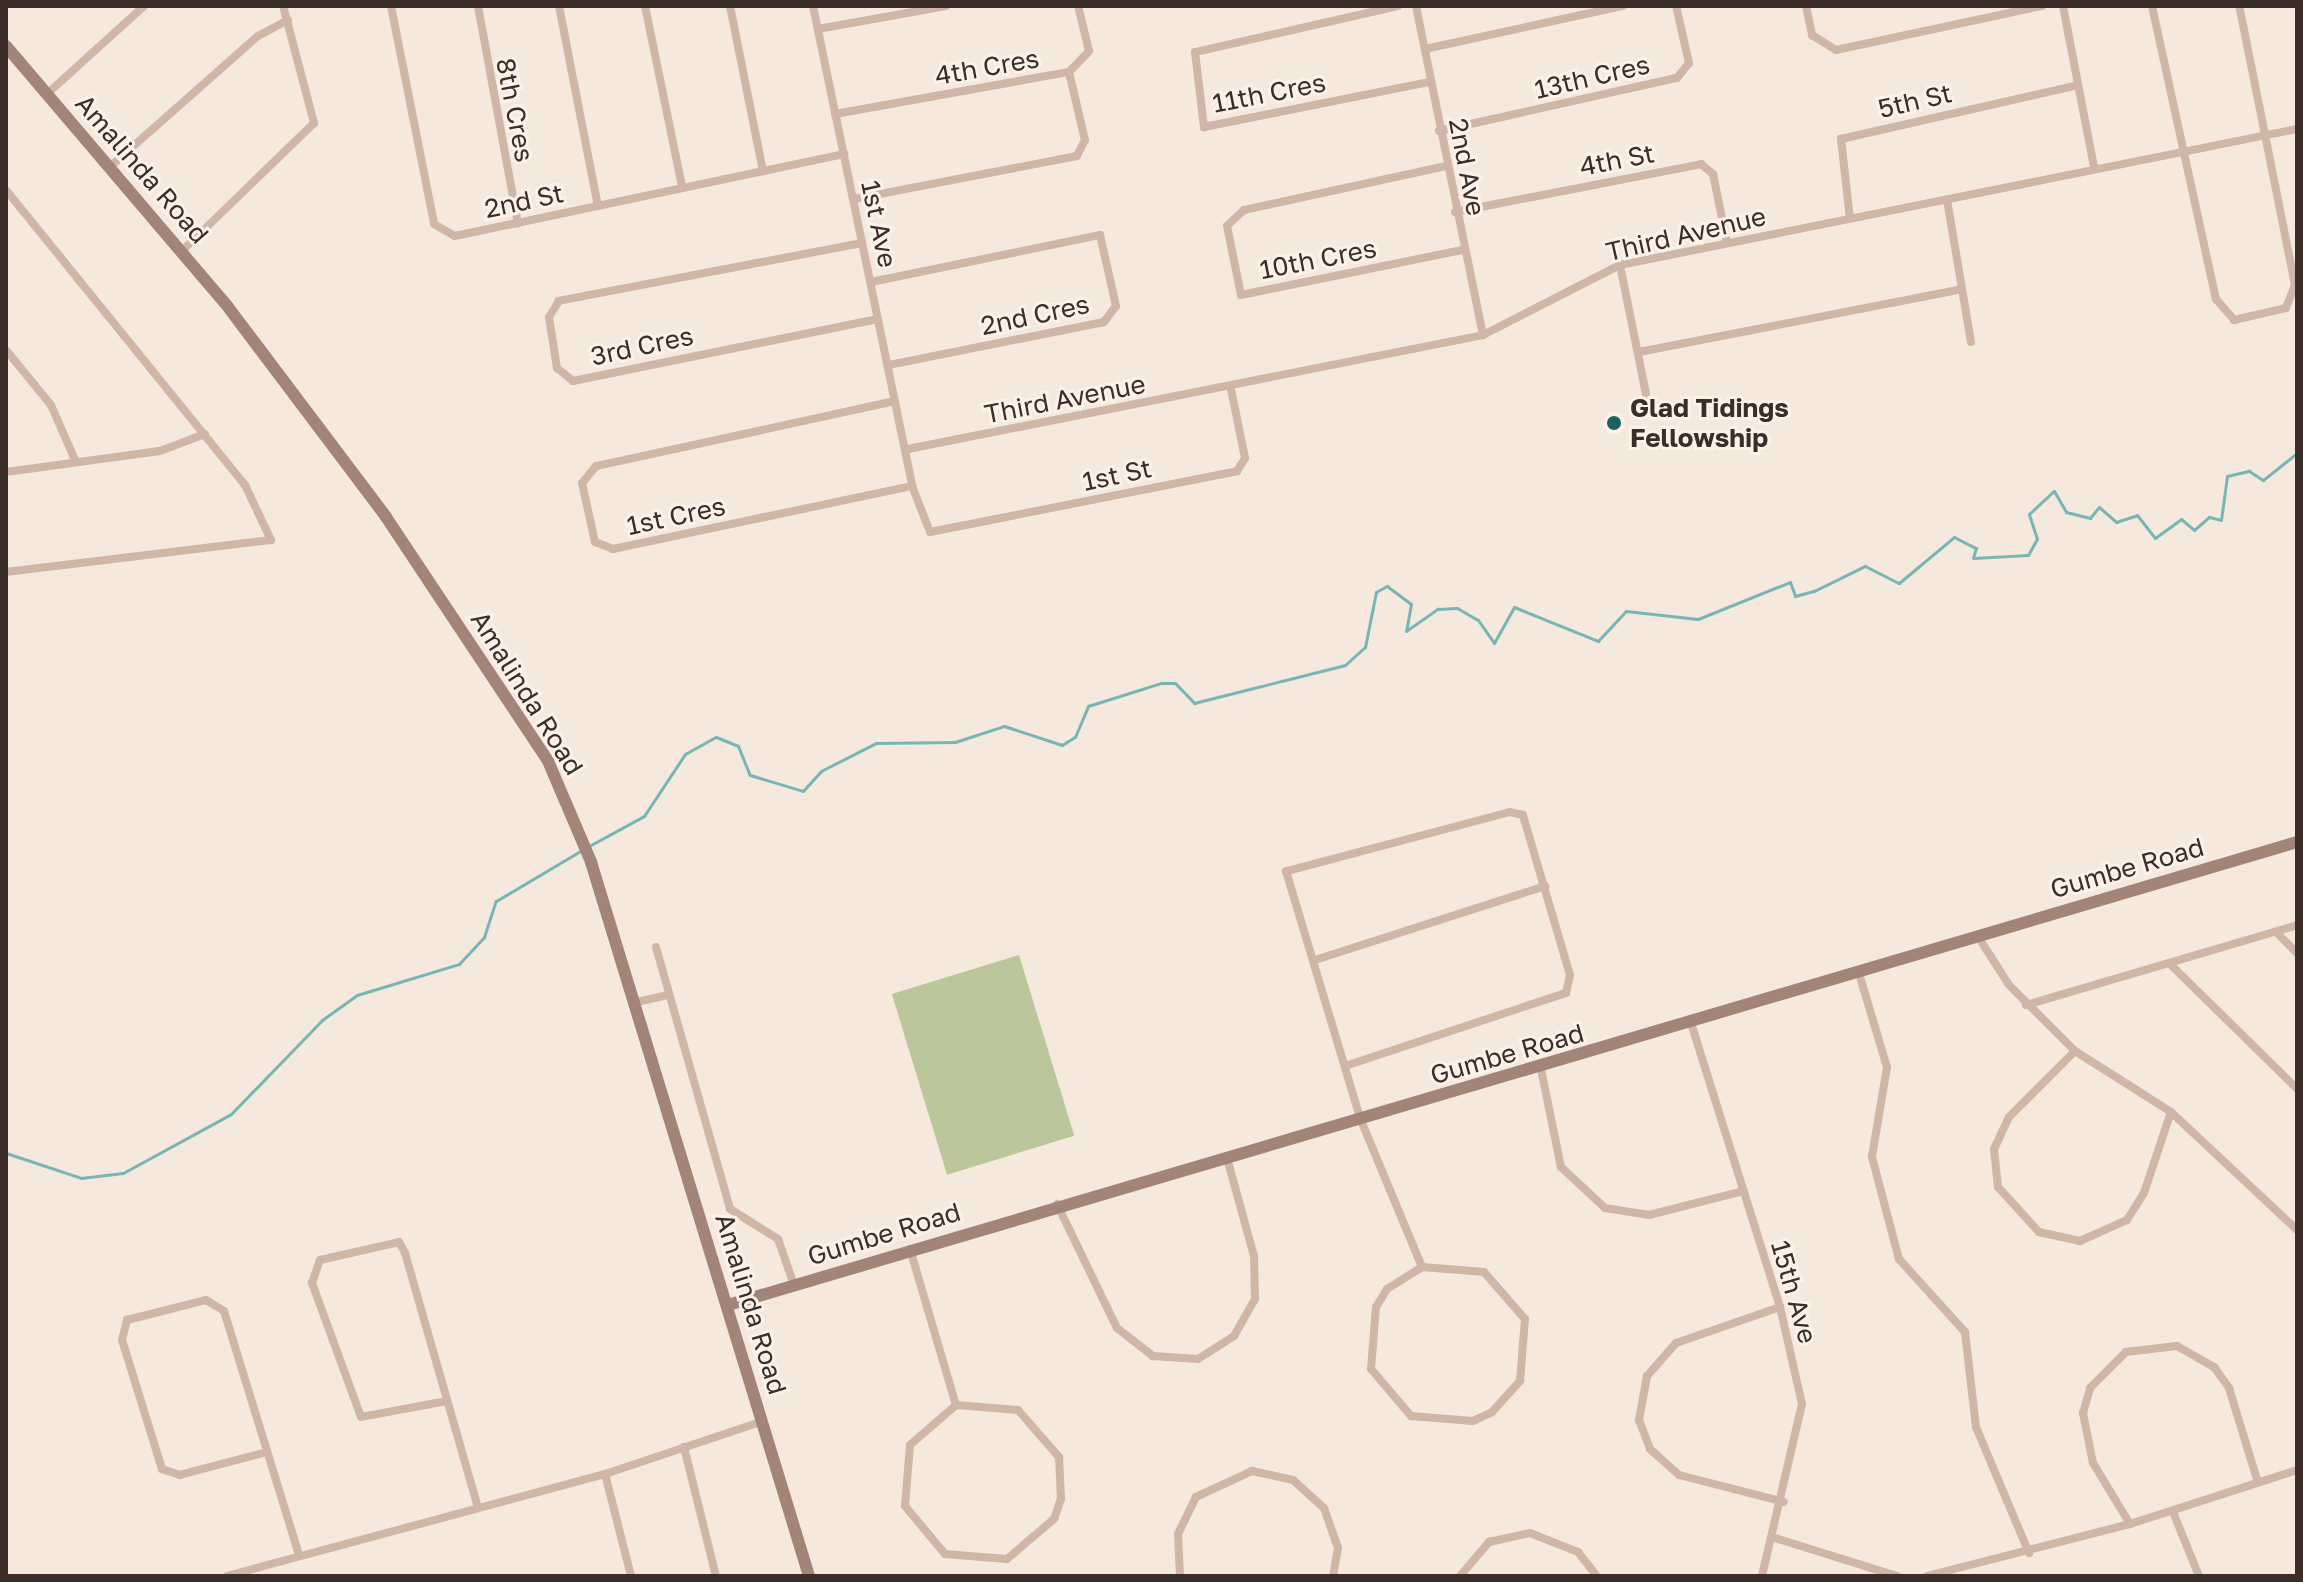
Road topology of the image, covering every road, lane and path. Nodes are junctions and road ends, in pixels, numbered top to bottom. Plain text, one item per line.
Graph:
1 (144, 6) edge
2 (283, 6) edge
3 (391, 6) edge
4 (478, 6) edge
5 (559, 6) edge
6 (645, 6) edge
7 (730, 6) edge
8 (813, 6) edge
9 (946, 6) edge
10 (1078, 6) edge
11 (1398, 6) edge
12 (1416, 6) edge
13 (1623, 6) edge
14 (1676, 6) edge
15 (1806, 6) edge
16 (2042, 6) edge
17 (2063, 6) edge
18 (2152, 6) edge
19 (2239, 6) edge
20 (288, 20) junction
21 (818, 29) junction
22 (6, 46) edge
23 (1425, 49) junction
24 (1069, 72) junction
25 (1430, 82) junction
26 (2078, 85) junction
27 (48, 93) junction
28 (835, 114) junction
29 (2297, 129) edge
30 (1439, 131) junction
31 (2266, 135) junction
32 (2181, 150) junction
33 (844, 154) junction
34 (112, 165) junction
35 (1446, 166) junction
36 (2094, 167) junction
37 (763, 171) junction
38 (682, 187) junction
39 (6, 190) edge
40 (853, 199) junction
41 (1947, 200) junction
42 (598, 206) junction
43 (1455, 212) junction
44 (1850, 219) junction
45 (518, 223) junction
46 (862, 243) junction
47 (1727, 243) junction
48 (184, 249) junction
49 (1463, 250) junction
50 (1620, 265) junction
51 (871, 282) junction
52 (1959, 290) junction
53 (878, 319) junction
54 (1483, 335) junction
55 (1971, 342) dead end
56 (6, 350) edge
57 (1639, 352) junction
58 (888, 365) junction
59 (1231, 389) junction
60 (1646, 394) dead end
61 (895, 401) junction
62 (205, 434) junction
63 (908, 449) junction
64 (75, 460) junction
65 (6, 472) edge
66 (912, 486) junction
67 (923, 524) joint
68 (6, 572) edge
69 (2297, 842) edge
70 (1545, 886) junction
71 (2297, 925) edge
72 (2276, 932) junction
73 (1977, 935) junction
74 (656, 947) dead end
75 (2297, 953) edge
76 (1315, 960) junction
77 (2170, 964) junction
78 (1858, 970) junction
79 (668, 995) junction
80 (633, 1003) junction
81 (2026, 1005) junction
82 (1691, 1023) junction
83 (2075, 1051) junction
84 (1345, 1066) junction
85 (1541, 1069) junction
86 (2297, 1089) edge
87 (2171, 1112) junction
88 (1360, 1118) junction
89 (1227, 1158) junction
90 (1744, 1191) junction
91 (1057, 1203) junction
92 (2297, 1230) edge
93 (910, 1248) junction
94 (1422, 1267) junction
95 (794, 1285) junction
96 (728, 1305) junction
97 (1780, 1307) junction
98 (447, 1401) junction
99 (956, 1405) junction
100 (764, 1421) junction
101 (684, 1447) junction
102 (267, 1452) junction
103 (2297, 1470) edge
104 (605, 1474) junction
105 (2258, 1483) junction
106 (1784, 1502) junction
107 (478, 1508) junction
108 (2173, 1512) junction
109 (2130, 1524) junction
110 (1775, 1538) junction
111 (2029, 1553) junction
112 (299, 1555) junction
113 (227, 1576) edge
114 (631, 1576) edge
115 (716, 1576) edge
116 (809, 1576) edge
117 (1180, 1576) edge
118 (1333, 1576) edge
119 (1460, 1576) edge
120 (1597, 1576) edge
121 (1762, 1576) edge
122 (1897, 1576) edge
123 (1927, 1576) edge
124 (2199, 1576) edge

1 - 27 street
2 - 20 street
3 - 45 street, 2nd St
4 - 45 street, 8th Cres
5 - 42 street
6 - 38 street
7 - 37 street
8 - 21 street, 1st Ave
9 - 21 street
10 - 24 street
11 - 25 street, 11th Cres
12 - 23 street, 2nd Ave
13 - 23 street
14 - 30 street, 13th Cres
15 - 16 street
17 - 26 street
18 - 32 street
19 - 31 street
20 - 34 street
20 - 48 street
21 - 28 street, 1st Ave
22 - 27 street, Amalinda Road
23 - 25 street, 2nd Ave
24 - 28 street, 4th Cres
24 - 40 street, 4th Cres
25 - 30 street, 2nd Ave
26 - 36 street
26 - 44 street, 5th St
27 - 34 street, Amalinda Road
28 - 33 street, 1st Ave
29 - 31 street, Third Avenue
30 - 35 street, 2nd Ave
31 - 32 street, Third Avenue
31 - 32 street
32 - 36 street, Third Avenue
33 - 37 street, 2nd St
33 - 40 street, 1st Ave
34 - 48 street, Amalinda Road
35 - 43 street, 2nd Ave
35 - 49 street, 10th Cres
36 - 41 street, Third Avenue
37 - 38 street, 2nd St
38 - 42 street, 2nd St
39 - 62 street
40 - 46 street, 1st Ave
41 - 44 street, Third Avenue
41 - 52 street
42 - 45 street, 2nd St
43 - 47 street, 4th St
43 - 49 street, 2nd Ave
44 - 47 street, Third Avenue
46 - 51 street, 1st Ave
46 - 53 street, 3rd Cres
47 - 50 street, Third Avenue
48 - 80 street, Amalinda Road
49 - 54 street, 2nd Ave
50 - 54 street, Third Avenue
50 - 57 street
51 - 53 street, 1st Ave
51 - 58 street, 2nd Cres
52 - 55 street
52 - 57 street
53 - 58 street, 1st Ave
54 - 59 street, Third Avenue
56 - 64 street
57 - 60 street
58 - 61 street, 1st Ave
59 - 63 street, Third Avenue
59 - 67 street, 1st St
61 - 63 street, 1st Ave
61 - 66 street, 1st Cres
62 - 64 street
62 - 68 street
63 - 66 street, 1st Ave
64 - 65 street
66 - 67 street, 1st Ave
69 - 73 street, Gumbe Road
70 - 76 street
70 - 76 street
70 - 84 street
71 - 72 street
72 - 75 street
72 - 77 street
73 - 78 street, Gumbe Road
73 - 81 street
74 - 79 street
76 - 84 street
77 - 81 street
77 - 86 street
78 - 82 street, Gumbe Road
78 - 111 street
79 - 80 street
79 - 95 street
80 - 96 street, Amalinda Road
81 - 83 street
82 - 85 street, Gumbe Road
82 - 90 street, 15th Ave
83 - 87 street
83 - 87 street
84 - 88 street
85 - 88 street, Gumbe Road
85 - 90 street
87 - 92 street
88 - 89 street, Gumbe Road
88 - 94 street
89 - 91 street, Gumbe Road
89 - 91 street
90 - 97 street, 15th Ave
91 - 93 street, Gumbe Road
93 - 95 street, Gumbe Road
93 - 99 street
94 - 94 street
95 - 96 street, Gumbe Road
96 - 100 street, Amalinda Road
97 - 106 street, 15th Ave
97 - 106 street
98 - 98 street
98 - 107 street
99 - 99 street
100 - 101 street
100 - 116 street, Amalinda Road
101 - 104 street
101 - 115 street
102 - 102 street
102 - 112 street
103 - 105 street
104 - 107 street
104 - 114 street
105 - 108 street
105 - 109 street
106 - 110 street, 15th Ave
107 - 112 street
108 - 109 street
108 - 124 street
109 - 111 street
110 - 121 street, 15th Ave
110 - 122 street
111 - 123 street
112 - 113 street
117 - 118 street
119 - 120 street

